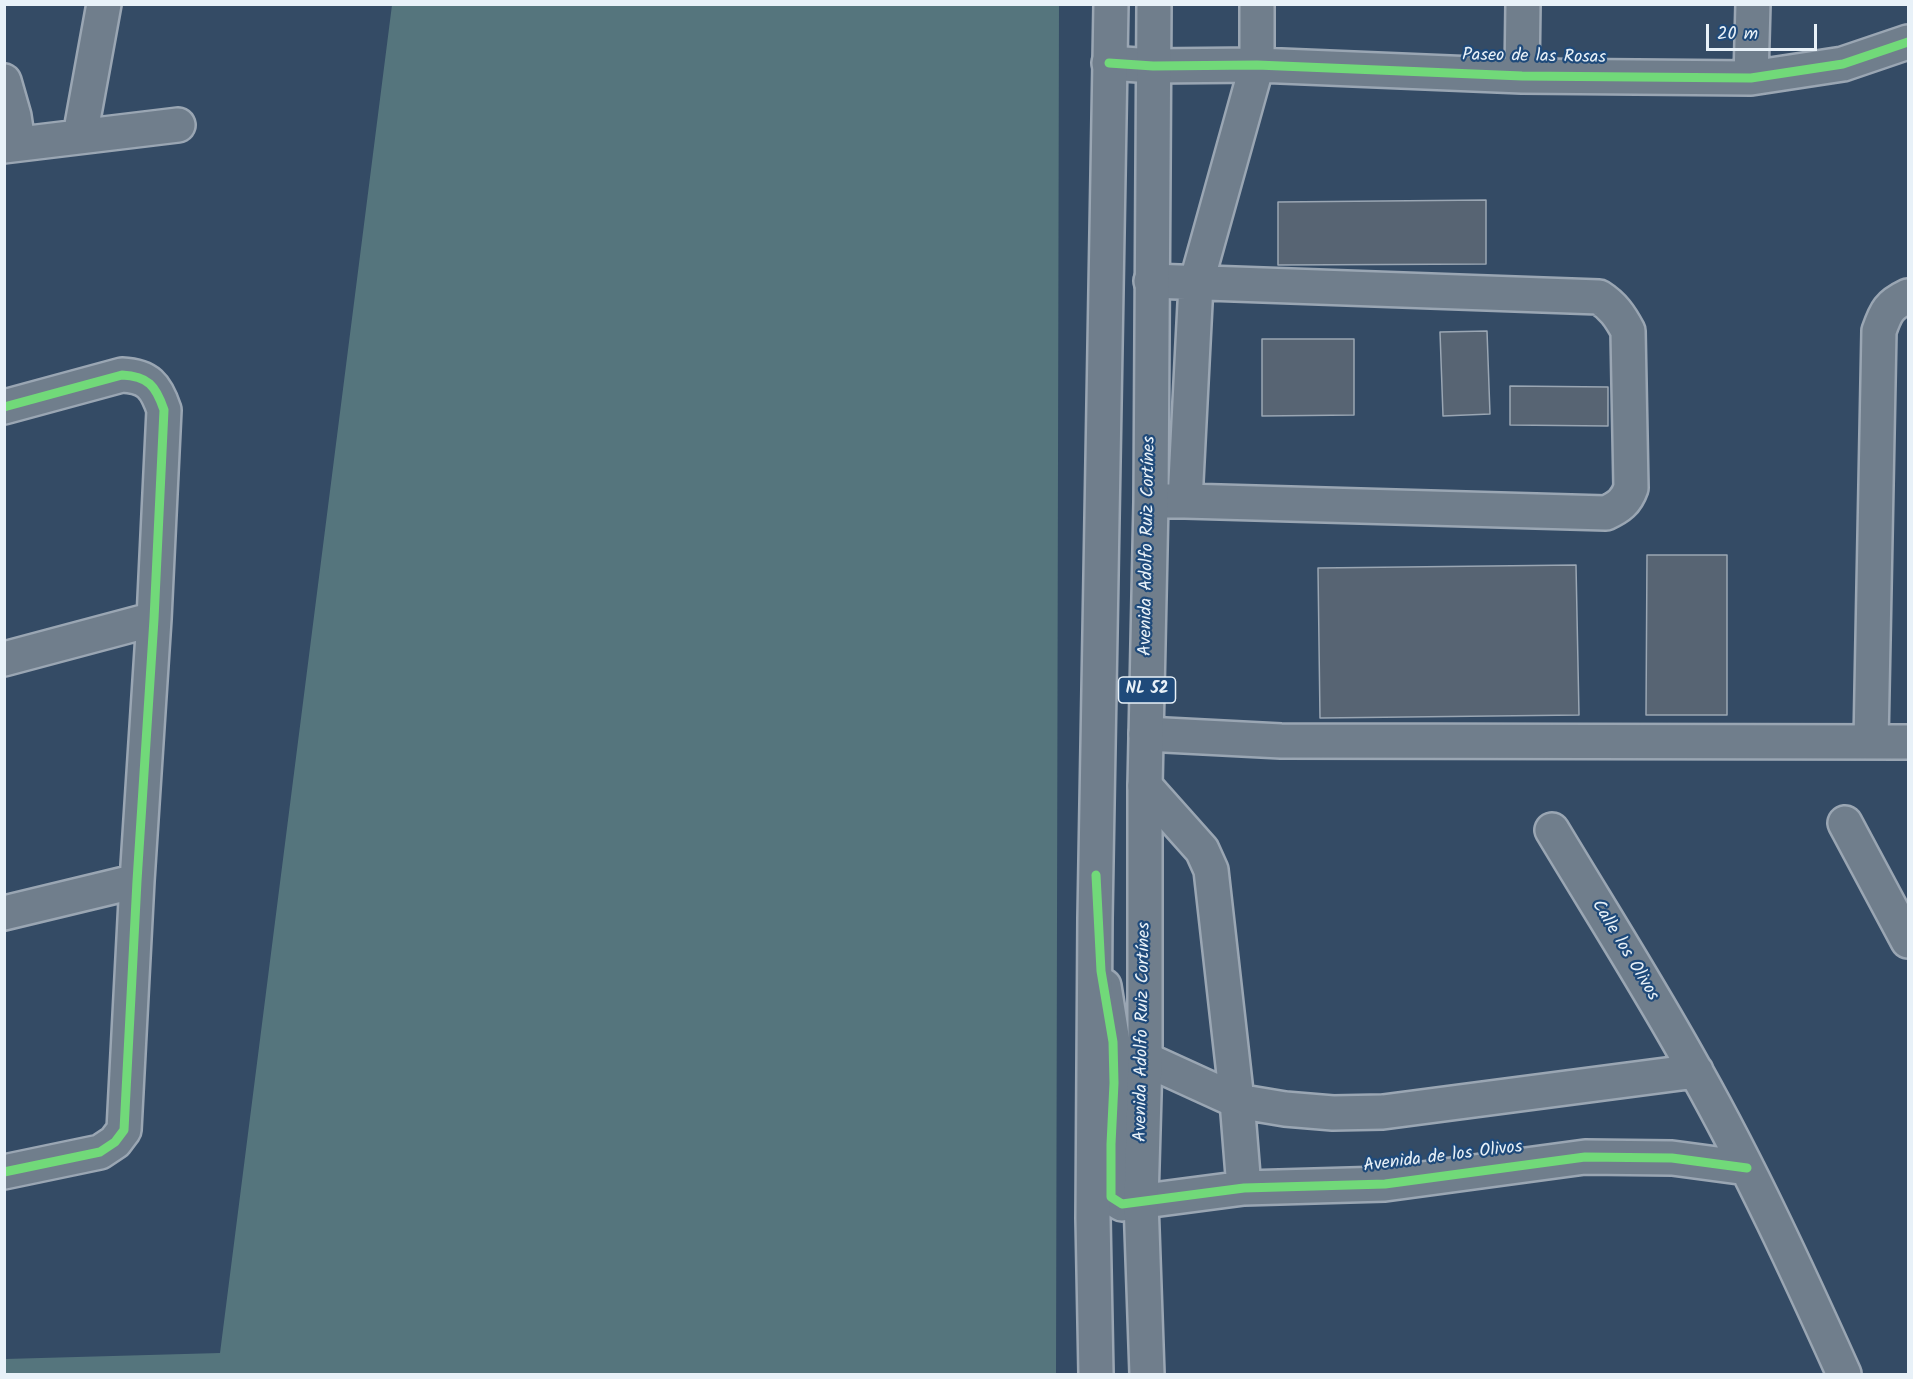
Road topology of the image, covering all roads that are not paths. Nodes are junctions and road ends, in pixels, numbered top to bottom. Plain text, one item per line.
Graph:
1 (104, 4) edge
2 (1110, 4) edge
3 (1154, 4) edge
4 (1257, 4) edge
5 (1523, 4) edge
6 (1753, 4) edge
7 (1908, 42) edge
8 (1109, 63) junction
9 (1257, 65) junction
10 (1153, 66) junction
11 (1522, 76) junction
12 (1751, 78) junction
13 (4, 81) edge
14 (178, 125) dead end
15 (80, 136) junction
16 (11, 145) edge
17 (1151, 281) junction
18 (1196, 284) junction
19 (1908, 296) edge
20 (4, 407) edge
21 (1185, 501) junction
22 (1150, 502) junction
23 (154, 619) junction
24 (4, 659) edge
25 (1146, 734) junction
26 (1872, 742) junction
27 (1908, 742) edge
28 (1145, 786) junction
29 (1845, 823) dead end
30 (1552, 830) dead end
31 (1096, 875) junction
32 (137, 881) junction
33 (4, 913) edge
34 (1908, 941) edge
35 (1145, 1059) junction
36 (1113, 1071) junction
37 (1696, 1071) junction
38 (1237, 1101) junction
39 (1094, 1104) junction
40 (1747, 1168) junction
41 (4, 1172) edge
42 (1244, 1188) junction
43 (1141, 1201) junction
44 (1096, 1374) edge
45 (1147, 1374) edge
46 (1844, 1374) edge

1 - 15 street
2 - 8 street
3 - 10 street, Avenida Adolfo Ruiz Cortínes / NL 52
4 - 9 street
5 - 11 street
6 - 12 street
7 - 12 street, Paseo de las Rosas
8 - 10 street, Paseo de las Rosas
8 - 31 street
9 - 10 street, Paseo de las Rosas
9 - 11 street, Paseo de las Rosas
9 - 18 street
10 - 17 street, Avenida Adolfo Ruiz Cortínes / NL 52
11 - 12 street, Paseo de las Rosas
13 - 16 street
14 - 15 street
15 - 16 street
17 - 18 street
17 - 22 street, Avenida Adolfo Ruiz Cortínes / NL 52
18 - 21 street
18 - 21 street
19 - 26 street
20 - 23 street
21 - 22 street
22 - 25 street, Avenida Adolfo Ruiz Cortínes / NL 52
23 - 24 street
23 - 32 street
25 - 26 street
25 - 28 street, Avenida Adolfo Ruiz Cortínes / NL 52
26 - 27 street
28 - 35 street, Avenida Adolfo Ruiz Cortínes / NL 52
28 - 38 street
29 - 34 street
30 - 37 street, Calle los Olivos
31 - 36 street
31 - 39 street
32 - 33 street
32 - 41 street
35 - 36 street
35 - 38 street
35 - 43 street, Avenida Adolfo Ruiz Cortínes / NL 52
36 - 39 street
36 - 43 street, Avenida de los Olivos
37 - 38 street
37 - 40 street
38 - 42 street
39 - 44 street
40 - 42 street, Avenida de los Olivos
40 - 46 street
42 - 43 street, Avenida de los Olivos
43 - 45 street, Avenida Adolfo Ruiz Cortínes / NL 52

